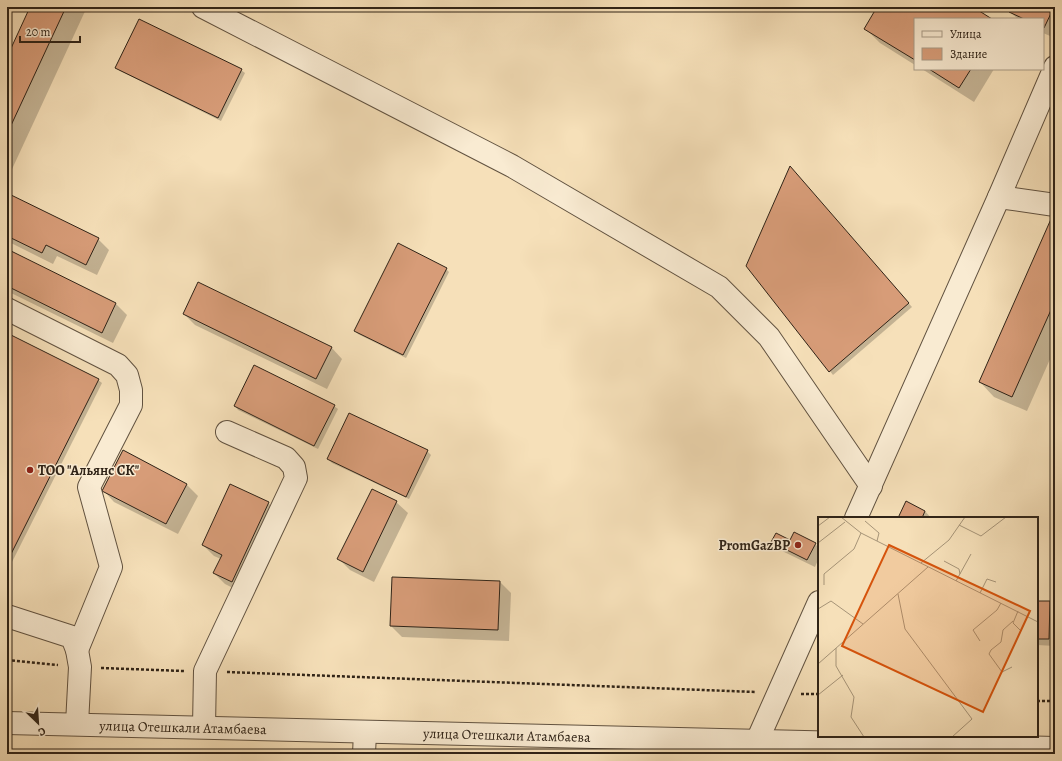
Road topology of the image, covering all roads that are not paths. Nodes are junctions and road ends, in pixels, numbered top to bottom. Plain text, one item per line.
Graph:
1 (203, 7) edge
2 (1055, 66) edge
3 (999, 197) junction
4 (1055, 205) edge
5 (7, 309) edge
6 (227, 432) dead end
7 (871, 486) junction
8 (856, 517) edge
9 (818, 604) edge
10 (7, 616) edge
11 (79, 659) junction
12 (7, 723) edge
13 (78, 724) junction
14 (204, 727) junction
15 (365, 732) junction
16 (757, 741) junction
17 (545, 745) edge
18 (814, 748) edge
19 (1055, 748) edge
20 (364, 754) edge

1 - 7 street
2 - 3 street
3 - 4 street
3 - 7 street
5 - 11 street
6 - 14 street
7 - 8 street
9 - 16 street
10 - 11 street
11 - 13 street
12 - 13 street, улица Отешкали Атамбаева
13 - 14 street, улица Отешкали Атамбаева
14 - 15 street, улица Отешкали Атамбаева
15 - 17 street, улица Отешкали Атамбаева
15 - 20 street
16 - 17 street, улица Отешкали Атамбаева
16 - 18 street, улица Отешкали Атамбаева
18 - 19 street, улица Отешкали Атамбаева

